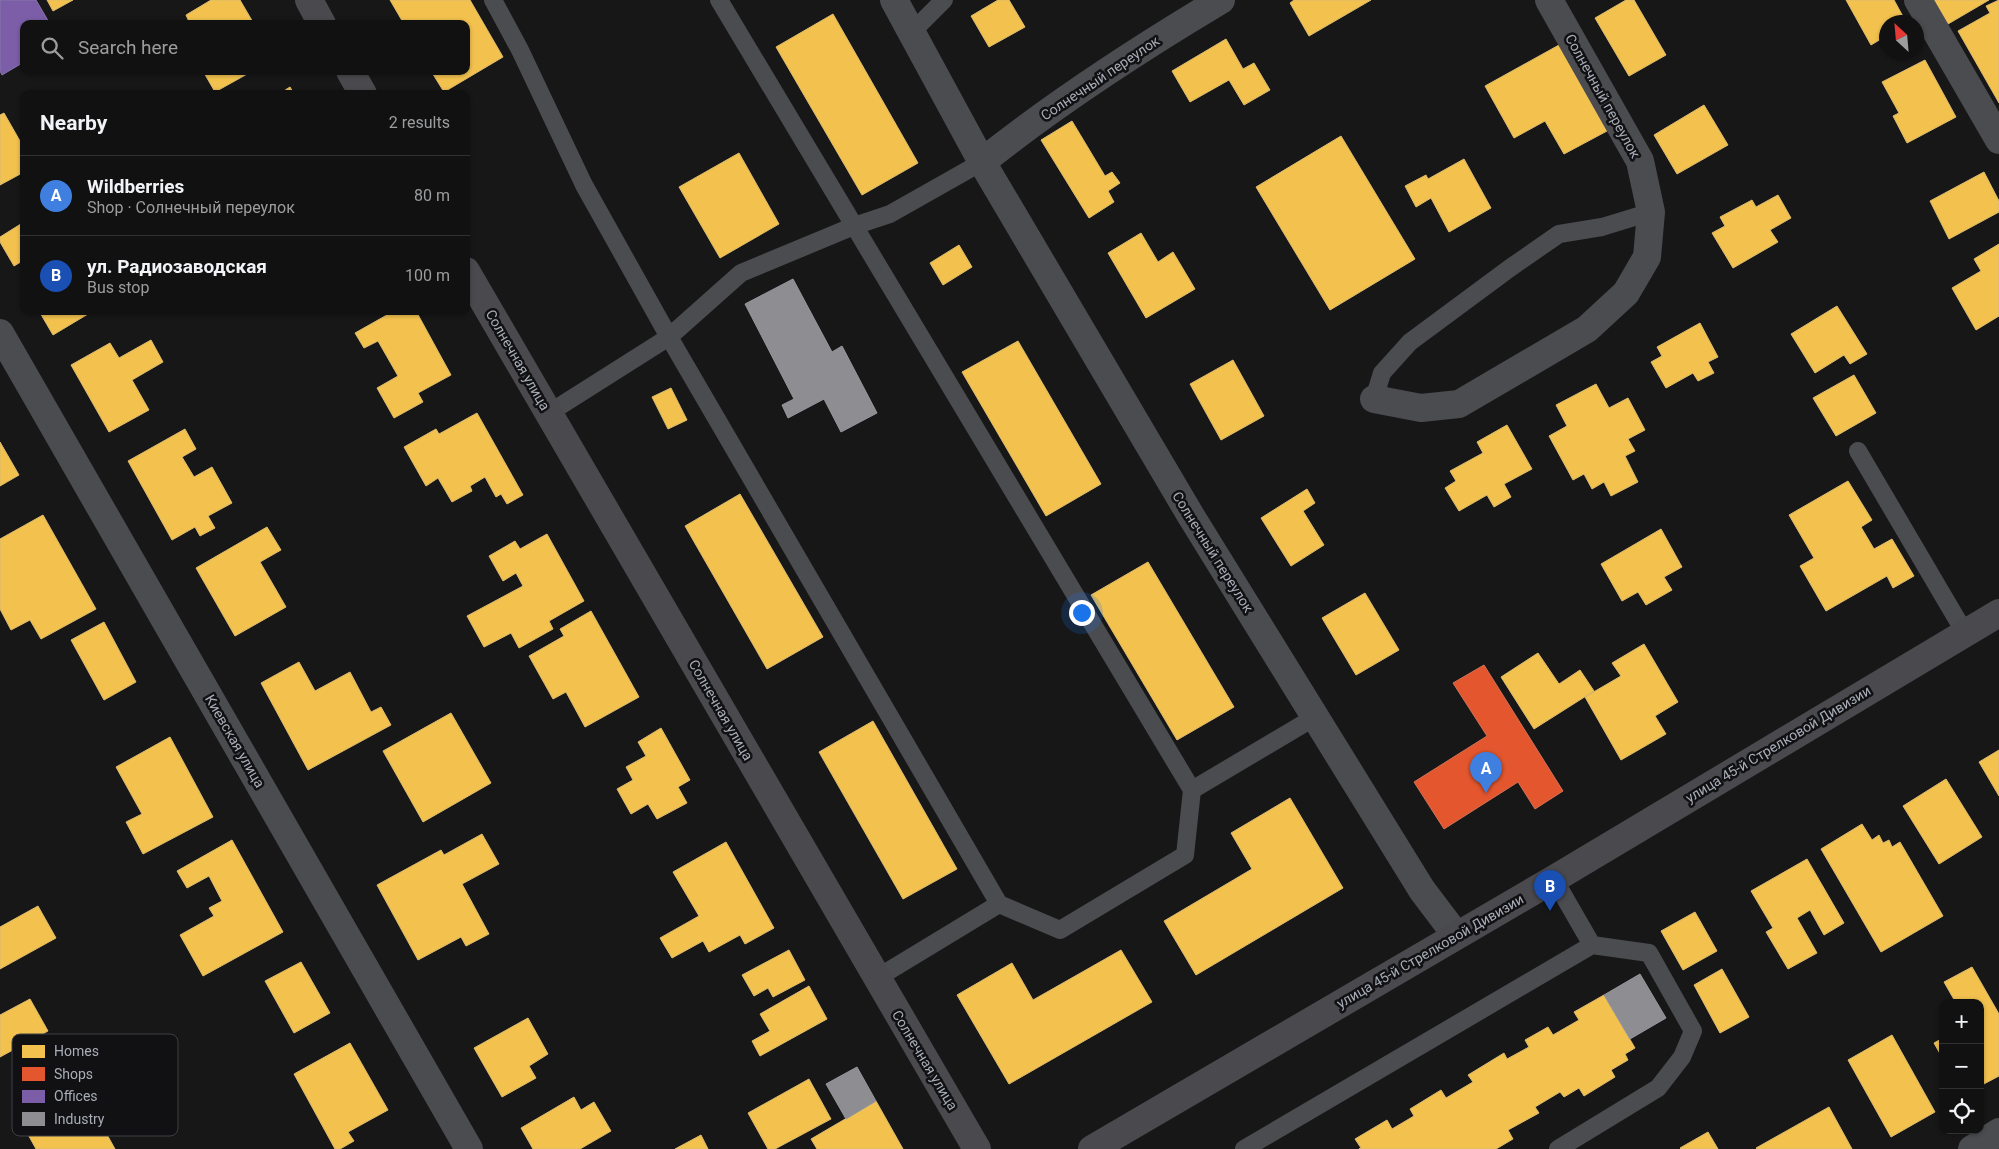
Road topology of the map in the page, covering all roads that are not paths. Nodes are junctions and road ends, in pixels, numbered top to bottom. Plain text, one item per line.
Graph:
1 (308, 0) edge
2 (493, 0) edge
3 (719, 0) edge
4 (894, 0) edge
5 (944, 0) edge
6 (1221, 0) edge
7 (1549, 0) edge
8 (1918, 0) edge
9 (320, 20) edge
10 (913, 31) junction
11 (352, 75) edge
12 (361, 90) edge
13 (1999, 140) edge
14 (982, 162) junction
15 (1651, 212) junction
16 (854, 226) junction
17 (470, 278) edge
18 (0, 333) edge
19 (669, 337) junction
20 (1374, 399) joint
21 (549, 413) junction
22 (1858, 451) dead end
23 (1999, 613) edge
24 (1965, 633) junction
25 (1315, 717) junction
26 (1192, 790) junction
27 (1554, 879) junction
28 (999, 904) junction
29 (1456, 935) junction
30 (1592, 945) junction
31 (876, 978) junction
32 (1999, 1132) edge
33 (470, 1149) edge
34 (977, 1149) edge
35 (1092, 1149) edge
36 (1244, 1149) edge
37 (1558, 1149) edge
38 (1972, 1149) edge

1 - 9 main road
2 - 19 lane
3 - 16 lane
4 - 10 street, Солнечный переулок
5 - 10 lane
6 - 14 street, Солнечный переулок
7 - 15 street, Солнечный переулок
8 - 13 street
10 - 14 street, Солнечный переулок
11 - 12 main road
14 - 16 lane
14 - 25 street, Солнечный переулок
15 - 20 lane
15 - 20 street, Солнечный переулок
16 - 19 lane
16 - 26 lane
17 - 21 main road, Солнечная улица
18 - 33 street, Киевская улица
19 - 21 lane
19 - 28 lane
21 - 31 main road, Солнечная улица
22 - 24 lane
23 - 24 main road, улица 45-й Стрелковой Дивизии
24 - 27 main road, улица 45-й Стрелковой Дивизии
25 - 26 lane
25 - 29 street, Солнечный переулок
26 - 28 lane
27 - 29 main road, улица 45-й Стрелковой Дивизии
27 - 30 lane
28 - 31 lane
29 - 35 main road, улица 45-й Стрелковой Дивизии
30 - 36 lane
30 - 37 lane
31 - 34 main road, Солнечная улица
32 - 38 street

